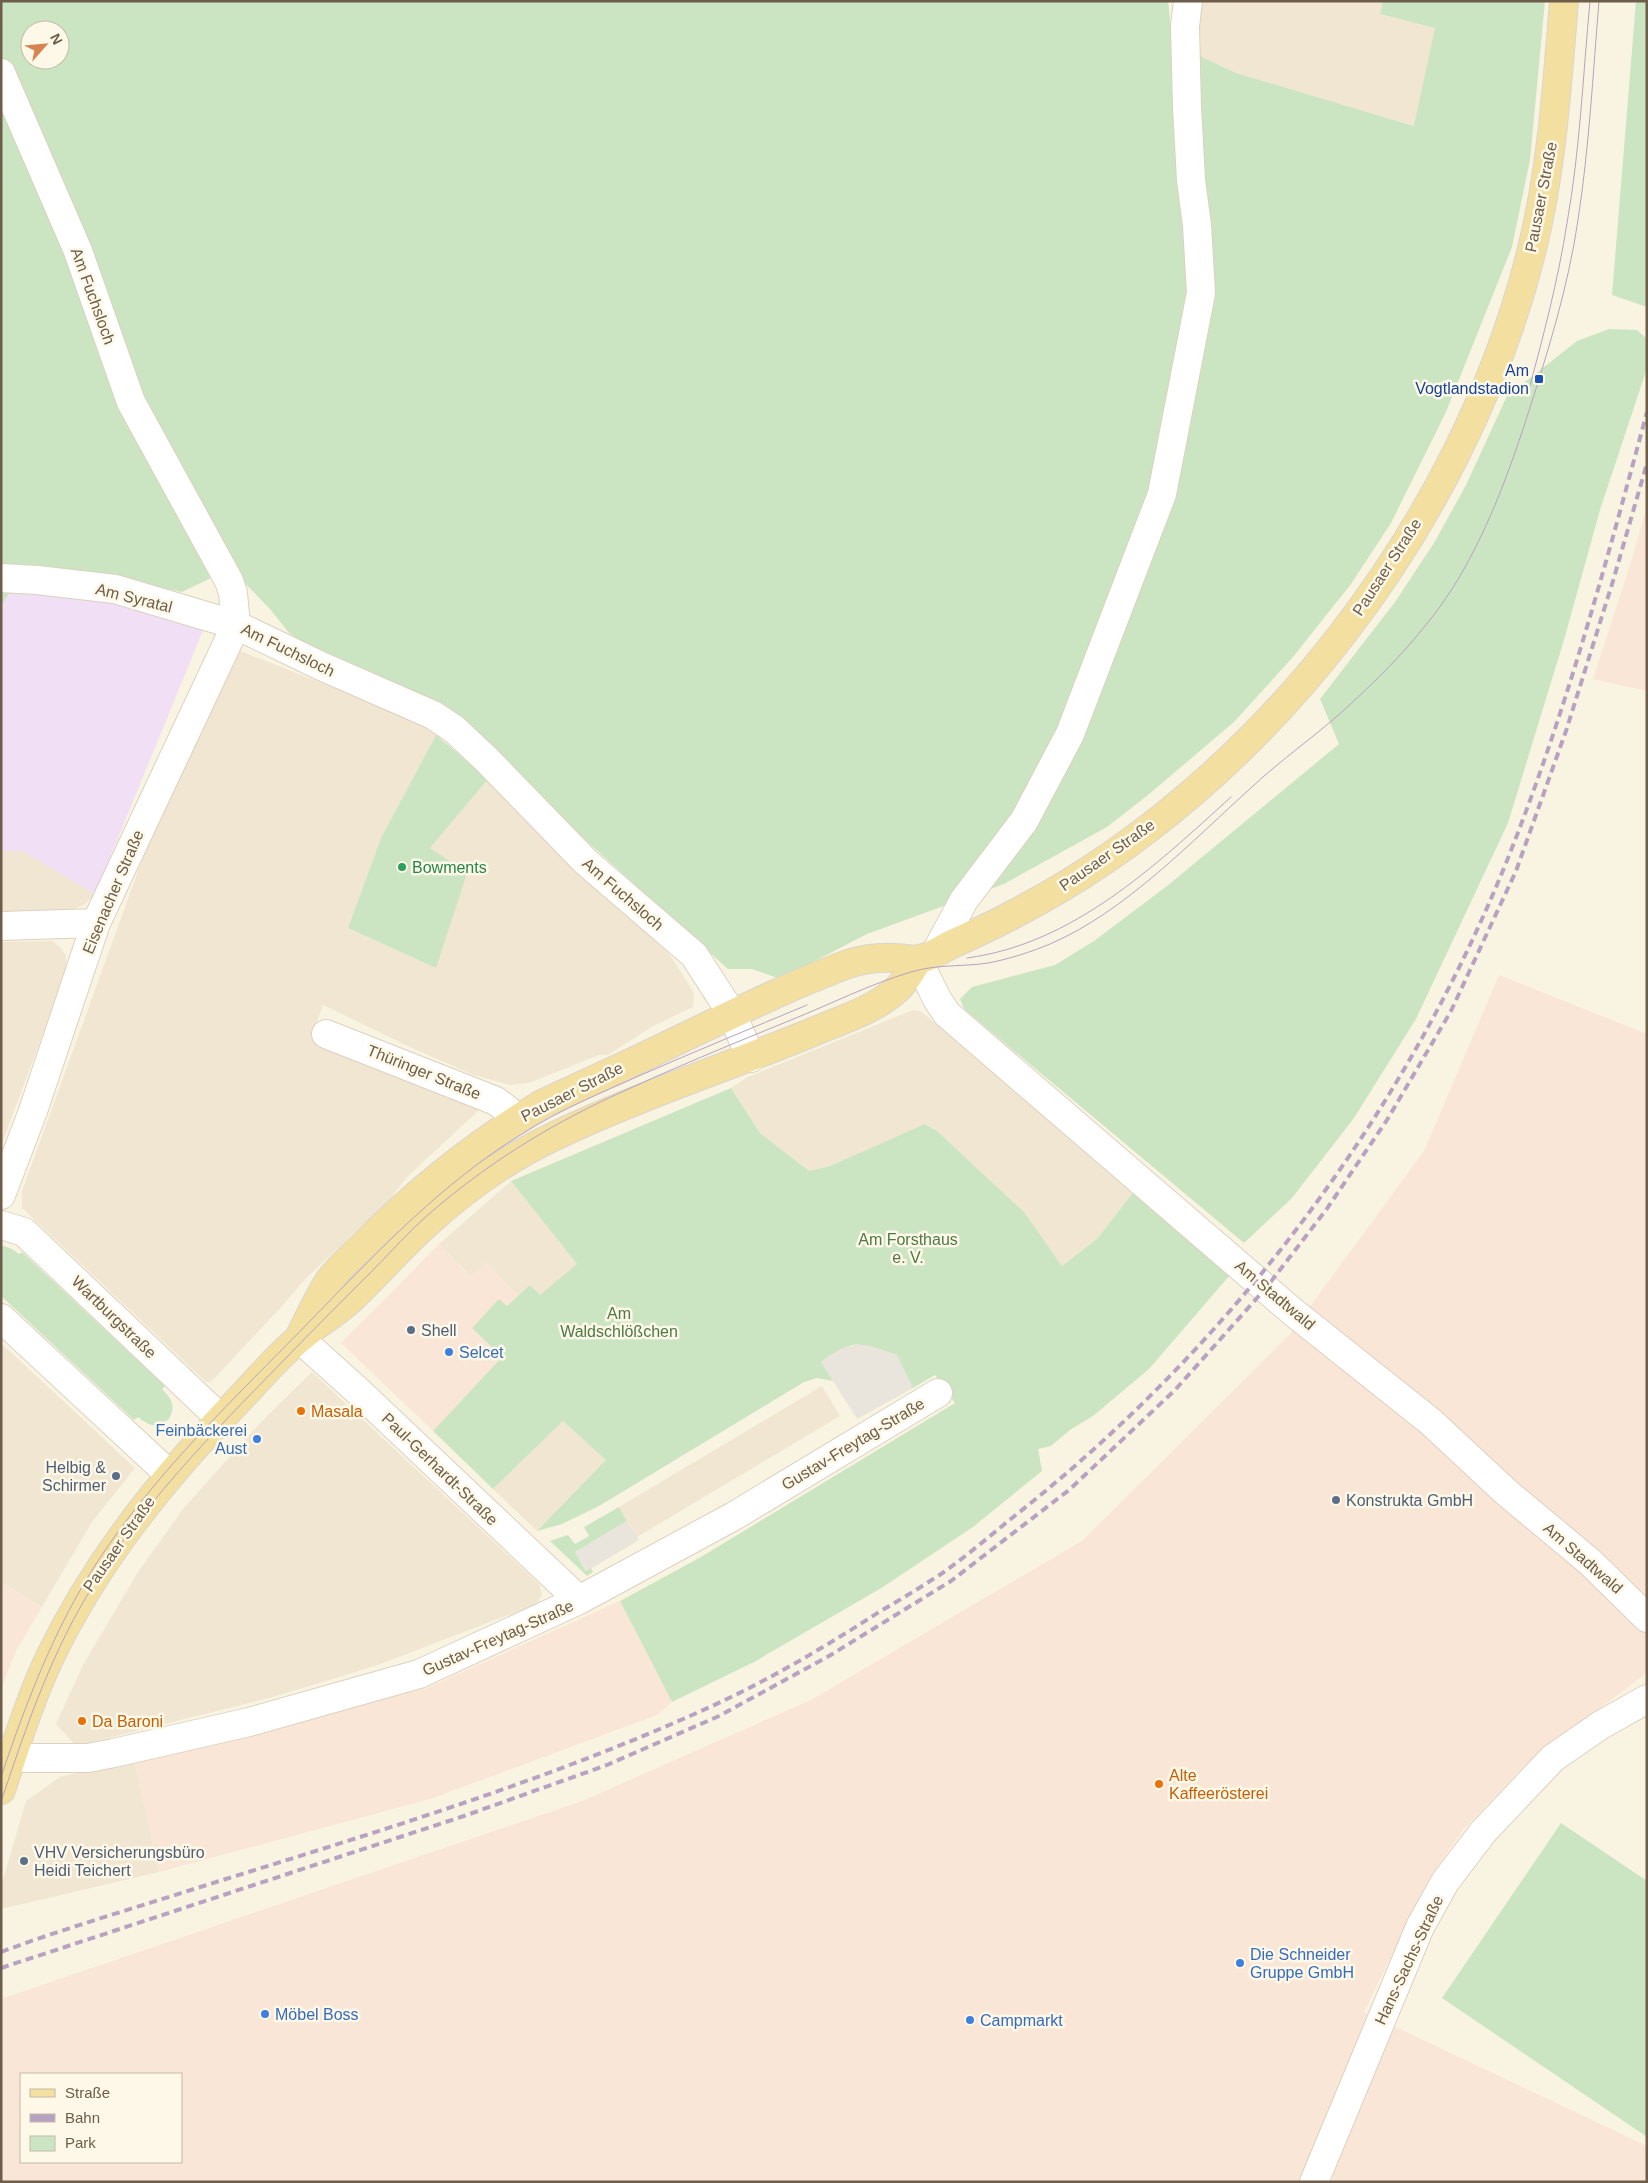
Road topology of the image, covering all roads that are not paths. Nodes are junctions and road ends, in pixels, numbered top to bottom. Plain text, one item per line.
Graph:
1 (1188, 1) edge
2 (1564, 1) edge
3 (1, 73) edge
4 (1, 578) edge
5 (236, 626) junction
6 (96, 923) junction
7 (1, 926) edge
8 (927, 956) junction
9 (732, 1014) junction
10 (326, 1034) dead end
11 (751, 1058) junction
12 (515, 1121) junction
13 (1, 1195) edge
14 (1, 1225) edge
15 (1, 1318) edge
16 (300, 1338) junction
17 (938, 1393) dead end
18 (221, 1419) junction
19 (170, 1475) junction
20 (580, 1600) junction
21 (1647, 1618) edge
22 (1647, 1699) edge
23 (7, 1754) edge
24 (1, 1790) edge
25 (1314, 2182) edge

1 - 8 street, Pausaer Straße
2 - 8 main road, Pausaer Straße
3 - 5 street, Am Fuchsloch
4 - 5 street, Am Syratal
5 - 6 street, Eisenacher Straße
5 - 9 street, Am Fuchsloch
6 - 7 street
6 - 13 street, Eisenacher Straße
8 - 9 main road, Pausaer Straße
8 - 11 main road, Pausaer Straße
8 - 21 street, Am Stadtwald
9 - 11 street, Am Fuchsloch
9 - 12 main road, Pausaer Straße
10 - 12 street, Thüringer Straße
11 - 16 main road, Pausaer Straße
12 - 16 main road, Pausaer Straße
14 - 18 street, Wartburgstraße
15 - 19 street
16 - 18 main road, Pausaer Straße
16 - 20 street, Paul-Gerhardt-Straße
17 - 20 street, Gustav-Freytag-Straße
18 - 19 main road, Pausaer Straße
19 - 23 main road, Pausaer Straße
20 - 23 street, Gustav-Freytag-Straße
22 - 25 street, Hans-Sachs-Straße
23 - 24 main road, Pausaer Straße

